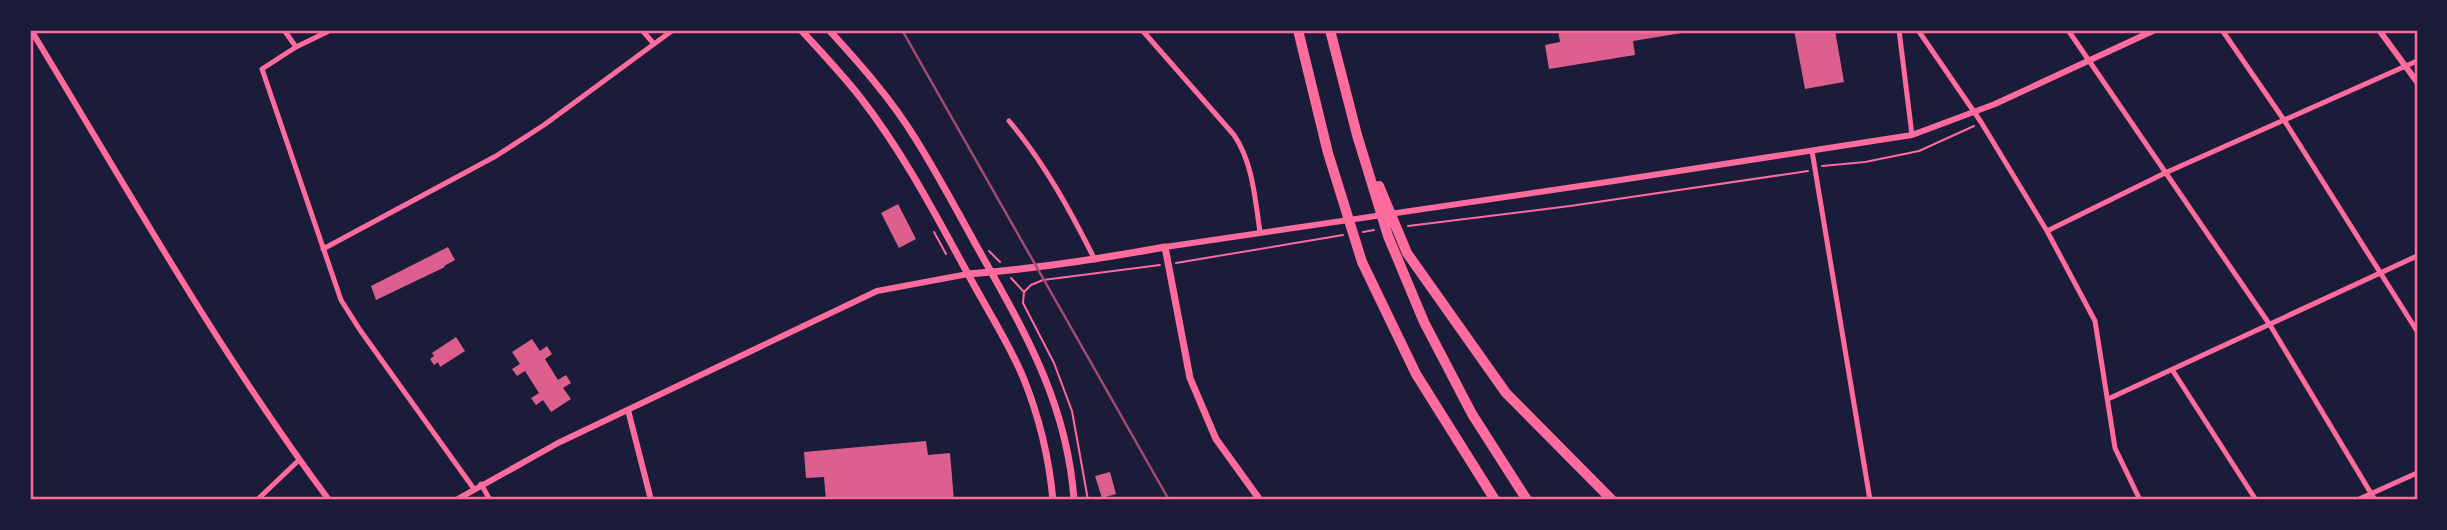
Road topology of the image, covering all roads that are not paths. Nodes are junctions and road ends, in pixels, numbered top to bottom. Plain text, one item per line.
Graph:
1 (31, 30) edge
2 (284, 30) edge
3 (331, 30) edge
4 (642, 30) edge
5 (673, 30) edge
6 (801, 30) edge
7 (829, 30) edge
8 (1142, 30) edge
9 (1298, 30) edge
10 (1330, 30) edge
11 (1899, 30) edge
12 (1918, 30) edge
13 (2068, 30) edge
14 (2155, 30) edge
15 (2222, 30) edge
16 (2379, 30) edge
17 (654, 44) junction
18 (296, 47) junction
19 (2089, 60) junction
20 (2417, 61) edge
21 (2406, 66) junction
22 (2417, 82) edge
23 (1974, 113) junction
24 (2284, 120) junction
25 (1009, 121) dead end
26 (1357, 135) junction
27 (1912, 135) junction
28 (1812, 151) junction
29 (2165, 173) junction
30 (2046, 231) junction
31 (1261, 232) junction
32 (1165, 247) junction
33 (323, 249) junction
34 (2417, 256) edge
35 (1095, 260) junction
36 (991, 272) junction
37 (2379, 273) junction
38 (968, 274) junction
39 (2270, 325) junction
40 (2417, 331) edge
41 (2173, 370) junction
42 (2108, 400) junction
43 (628, 410) junction
44 (1454, 435) junction
45 (299, 460) junction
46 (2417, 473) edge
47 (481, 484) junction
48 (474, 489) junction
49 (2371, 494) junction
50 (257, 500) edge
51 (329, 500) edge
52 (456, 500) edge
53 (490, 500) edge
54 (651, 500) edge
55 (1053, 500) edge
56 (1074, 500) edge
57 (1260, 500) edge
58 (1488, 500) edge
59 (1495, 500) edge
60 (1527, 500) edge
61 (1612, 500) edge
62 (1870, 500) edge
63 (2140, 500) edge
64 (2256, 500) edge
65 (2357, 500) edge
66 (2375, 500) edge

1 - 45 street
2 - 18 street
3 - 18 street
4 - 17 street
5 - 17 street
6 - 38 main road
7 - 36 main road
8 - 31 street
9 - 44 highway
10 - 26 highway
11 - 27 street
12 - 23 street
13 - 19 street
14 - 19 street
15 - 24 street
16 - 21 street
17 - 33 street
18 - 33 street
19 - 23 street
19 - 29 street
20 - 21 street
21 - 22 street
21 - 24 street
23 - 27 street
23 - 30 street
24 - 29 street
24 - 37 street
25 - 35 street
26 - 60 highway
26 - 61 highway
27 - 28 street
28 - 31 street
28 - 62 street
29 - 30 street
29 - 39 street
30 - 42 street
31 - 32 street
32 - 35 main road
32 - 57 main road
33 - 48 street
34 - 37 street
35 - 36 main road
36 - 38 main road
36 - 56 main road
37 - 39 street
37 - 40 street
38 - 43 street
38 - 55 main road
39 - 41 street
39 - 49 street
41 - 42 street
41 - 64 street
42 - 63 street
43 - 47 street
43 - 54 street
44 - 58 highway
44 - 59 highway
45 - 50 street
45 - 51 street
46 - 49 street
47 - 48 street
47 - 53 street
48 - 52 street
49 - 65 street
49 - 66 street

